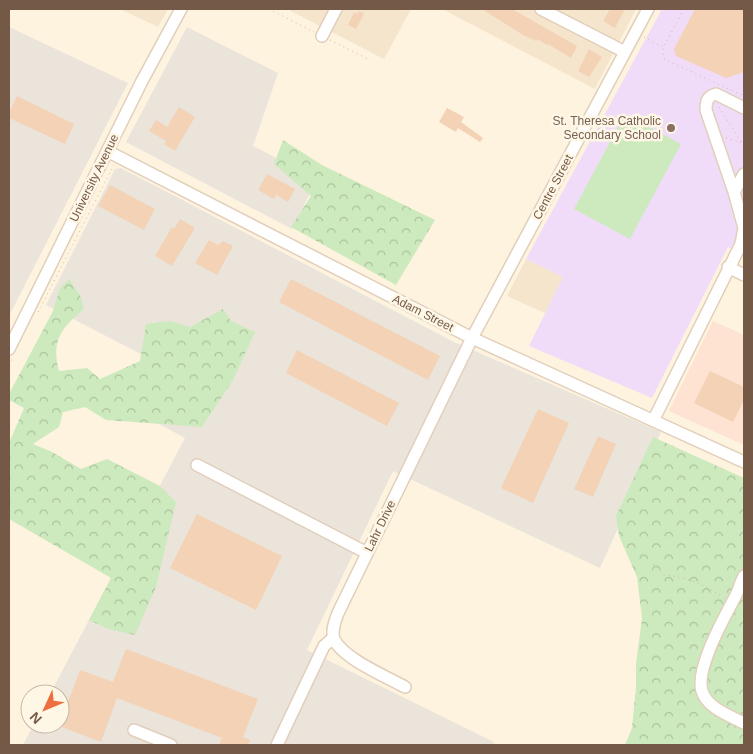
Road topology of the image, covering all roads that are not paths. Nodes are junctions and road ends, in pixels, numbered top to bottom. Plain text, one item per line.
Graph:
1 (181, 9) edge
2 (336, 9) edge
3 (541, 9) edge
4 (648, 9) edge
5 (322, 36) dead end
6 (625, 52) junction
7 (744, 108) edge
8 (107, 151) junction
9 (744, 174) edge
10 (734, 192) junction
11 (728, 267) junction
12 (744, 274) edge
13 (472, 338) junction
14 (11, 353) edge
15 (654, 419) junction
16 (744, 462) edge
17 (197, 465) dead end
18 (367, 553) junction
19 (744, 576) edge
20 (334, 638) junction
21 (405, 687) dead end
22 (744, 723) edge
23 (134, 730) dead end
24 (171, 745) edge
25 (277, 745) edge

1 - 8 street, University Avenue
2 - 5 street
3 - 6 street
4 - 6 street, Centre Street
6 - 13 street, Centre Street
7 - 10 street
8 - 13 street, Adam Street
8 - 14 street, University Avenue
9 - 10 street
10 - 11 street
11 - 12 street
11 - 15 street
13 - 15 street, Adam Street
13 - 18 street, Lahr Drive
15 - 16 street, Adam Street
17 - 18 street
18 - 20 street, Lahr Drive
19 - 22 street
20 - 21 street
20 - 25 street
23 - 24 street

